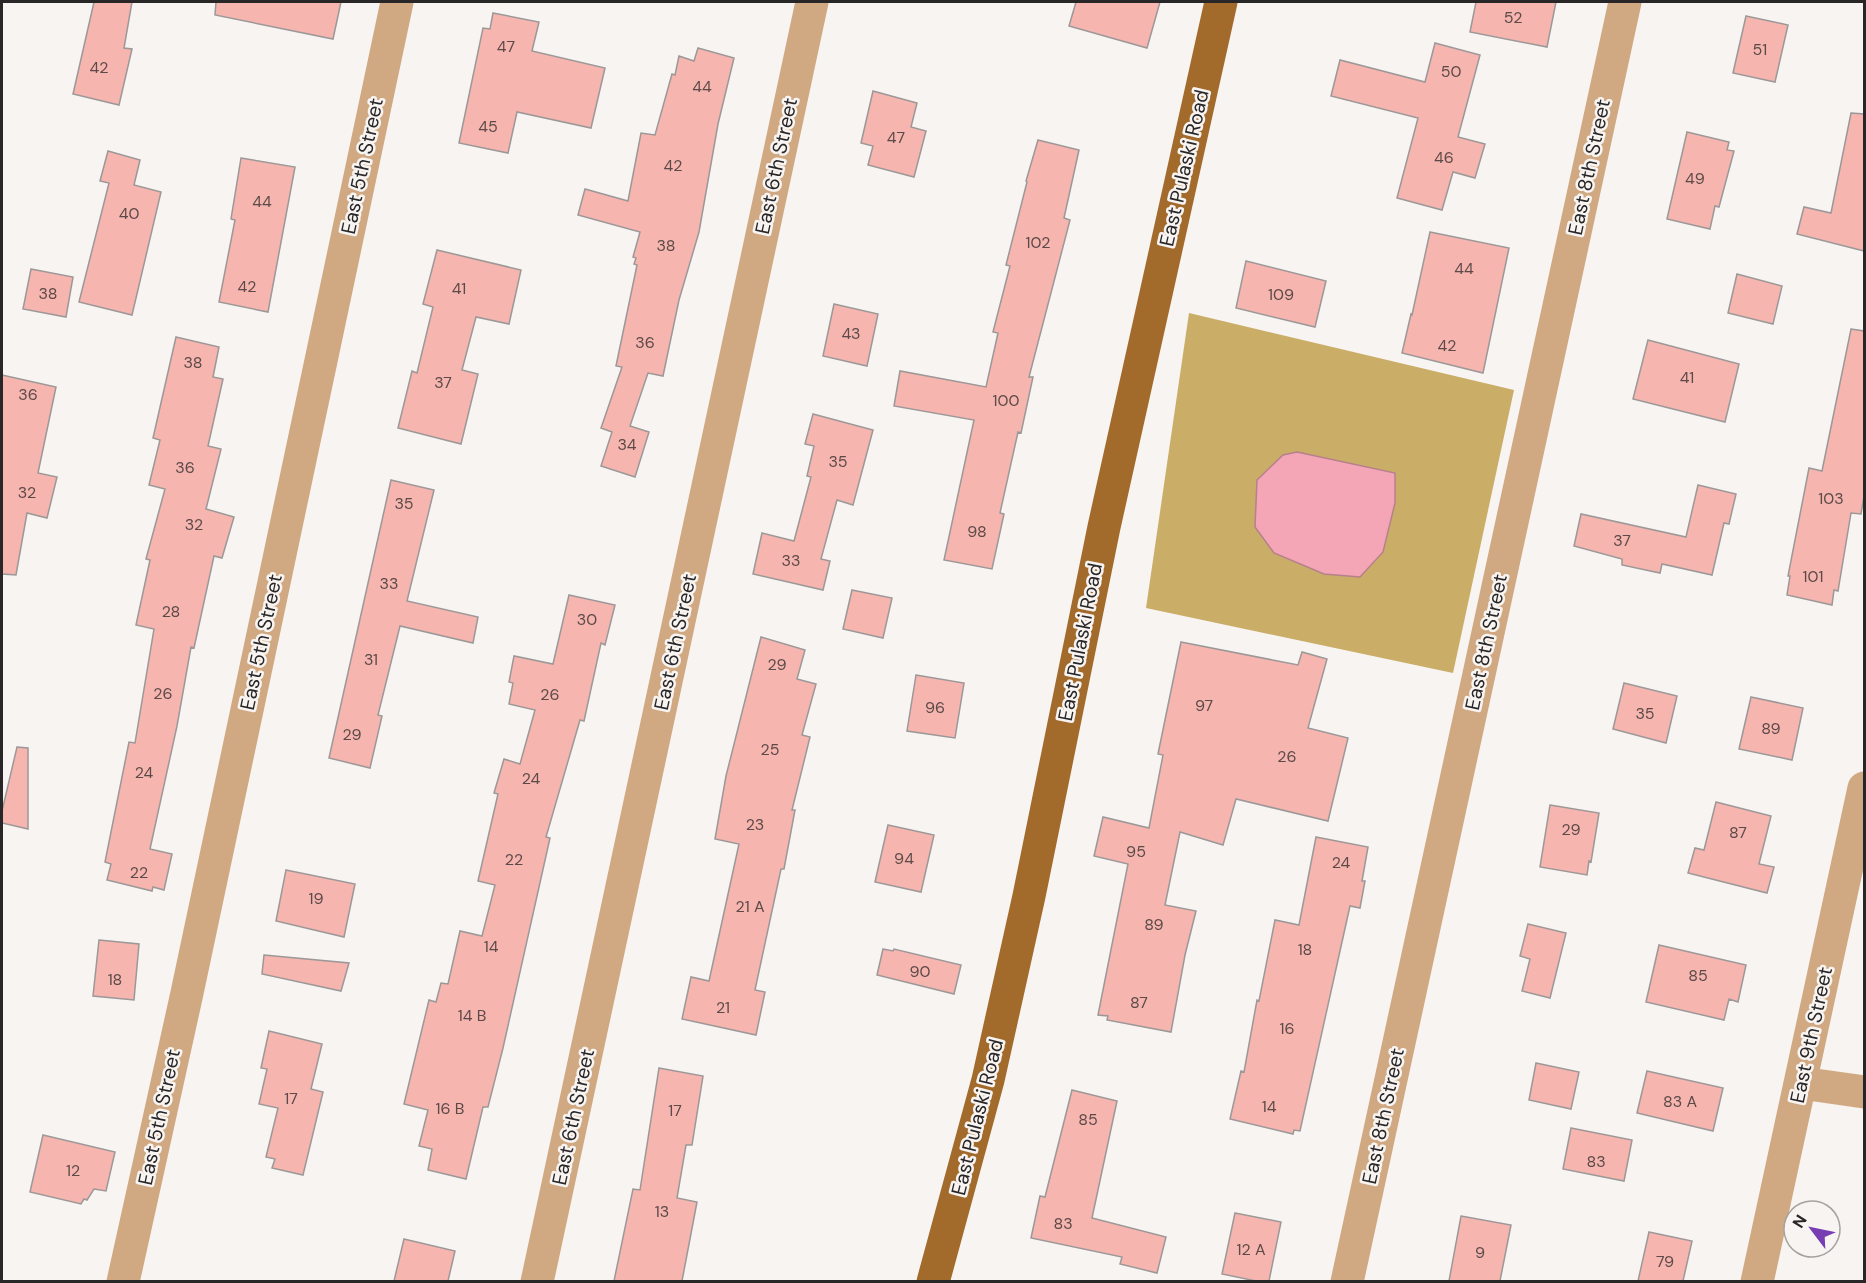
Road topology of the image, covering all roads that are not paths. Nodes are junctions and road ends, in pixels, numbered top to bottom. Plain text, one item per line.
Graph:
1 (397, 2) edge
2 (812, 2) edge
3 (1221, 2) edge
4 (1625, 2) edge
5 (1864, 788) edge
6 (1801, 1083) junction
7 (1864, 1092) edge
8 (123, 1281) edge
9 (537, 1281) edge
10 (933, 1281) edge
11 (1347, 1281) edge
12 (1757, 1281) edge

1 - 8 street, East 5th Street
2 - 9 street, East 6th Street
3 - 10 main road, East Pulaski Road
4 - 11 street, East 8th Street
5 - 6 street, East 9th Street
6 - 7 street
6 - 12 street, East 9th Street

